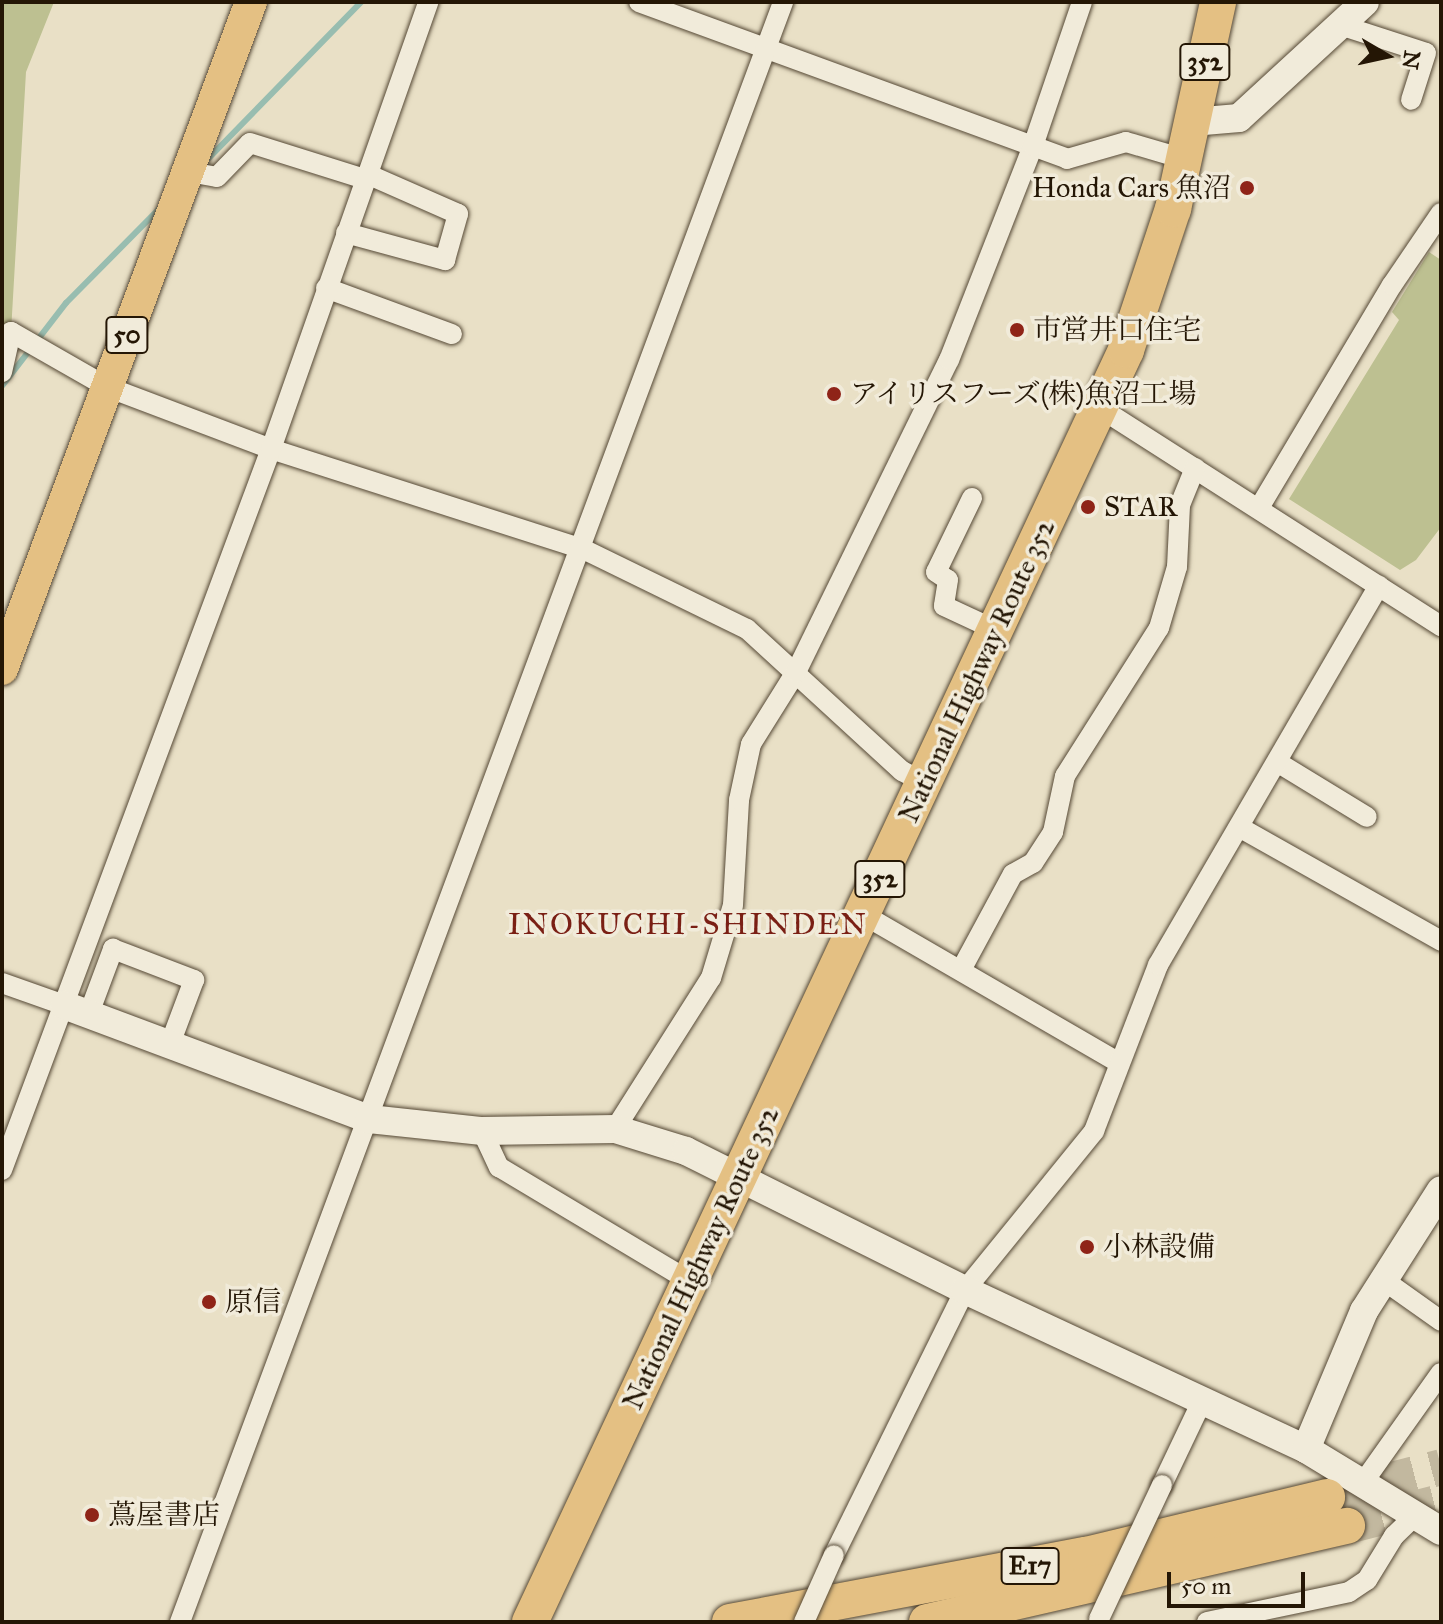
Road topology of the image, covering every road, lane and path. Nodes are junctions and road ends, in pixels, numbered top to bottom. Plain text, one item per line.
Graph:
1 (251, 2) edge
2 (428, 2) edge
3 (639, 2) edge
4 (783, 2) edge
5 (1082, 2) edge
6 (1218, 2) edge
7 (1365, 2) edge
8 (1340, 25) junction
9 (766, 47) junction
10 (1411, 100) dead end
11 (1192, 122) junction
12 (1033, 146) junction
13 (1184, 159) junction
14 (189, 172) junction
15 (366, 176) junction
16 (1441, 213) edge
17 (346, 233) junction
18 (326, 288) junction
19 (452, 334) dead end
20 (2, 372) edge
21 (107, 387) junction
22 (1100, 408) junction
23 (271, 449) junction
24 (1195, 468) junction
25 (972, 498) dead end
26 (1259, 508) junction
27 (583, 549) junction
28 (1379, 586) junction
29 (985, 625) dead end
30 (1441, 626) edge
31 (2, 669) edge
32 (796, 672) junction
33 (1277, 762) junction
34 (926, 783) junction
35 (1367, 817) dead end
36 (1239, 827) junction
37 (864, 915) junction
38 (1438, 933) edge
39 (961, 970) junction
40 (2, 983) edge
41 (76, 1010) junction
42 (170, 1044) junction
43 (1118, 1062) junction
44 (369, 1119) junction
45 (615, 1129) junction
46 (482, 1131) junction
47 (2, 1170) edge
48 (739, 1178) junction
49 (1441, 1190) edge
50 (1382, 1279) junction
51 (691, 1282) junction
52 (965, 1290) junction
53 (1441, 1321) edge
54 (1441, 1373) edge
55 (1202, 1401) junction
56 (1306, 1449) junction
57 (1362, 1484) junction
58 (1414, 1517) junction
59 (1441, 1531) edge
60 (1098, 1620) edge
61 (180, 1622) edge
62 (530, 1622) edge
63 (730, 1622) edge
64 (804, 1622) edge
65 (927, 1622) edge
66 (1207, 1622) edge

1 - 14 main road, 50
2 - 15 street
3 - 9 street
4 - 9 street
5 - 12 street
6 - 11 highway, National Highway Route 352 / 352
7 - 8 street
8 - 10 street
8 - 11 street
9 - 12 street
9 - 27 street
11 - 13 highway, National Highway Route 352 / 352
12 - 13 street
12 - 32 street
13 - 22 highway, National Highway Route 352 / 352
14 - 15 street
14 - 21 main road, 50
15 - 17 street
15 - 17 street
16 - 26 street
17 - 18 street
18 - 19 street
18 - 23 street
20 - 21 street
21 - 23 street
21 - 31 main road, 50
22 - 24 street
22 - 34 highway, National Highway Route 352 / 352
23 - 27 street
23 - 41 street
24 - 26 street
24 - 39 street
25 - 29 street
26 - 28 street
27 - 32 street
27 - 44 street
28 - 30 street
28 - 33 street
32 - 34 street
32 - 45 street
33 - 35 street
33 - 36 street
34 - 37 highway, National Highway Route 352 / 352
36 - 38 street
36 - 43 street
37 - 39 street
37 - 48 highway, National Highway Route 352 / 352
39 - 43 street
40 - 41 street
41 - 42 street
41 - 42 street
41 - 47 street
42 - 44 street
43 - 52 street
44 - 46 street
44 - 61 street
45 - 46 street
45 - 48 street
46 - 51 street
48 - 51 highway, National Highway Route 352 / 352
48 - 52 street
49 - 50 street
50 - 53 street
50 - 56 street
51 - 62 highway, National Highway Route 352 / 352
52 - 55 street
52 - 64 street, bridge
54 - 57 street
55 - 56 street
55 - 60 street, bridge
56 - 57 street
57 - 58 street
58 - 59 street
58 - 66 street
63 - 65 highway, E17

